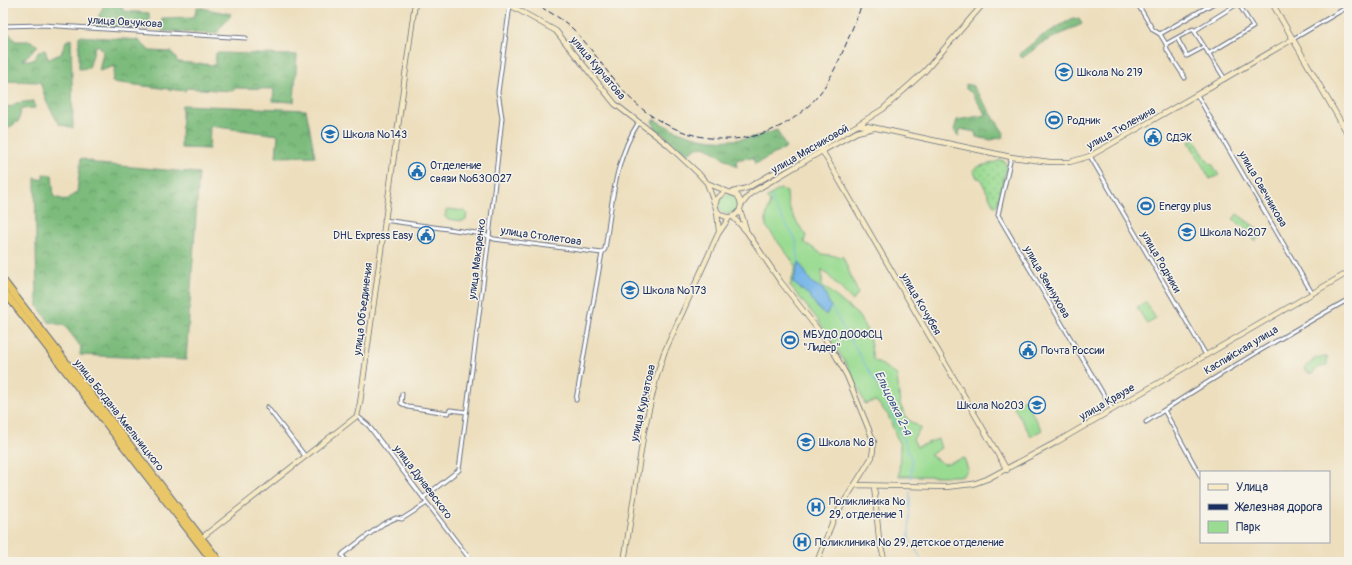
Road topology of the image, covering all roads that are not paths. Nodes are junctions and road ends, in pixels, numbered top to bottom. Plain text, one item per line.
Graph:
1 (415, 3) edge
2 (984, 3) edge
3 (1137, 3) edge
4 (1214, 3) edge
5 (1238, 3) edge
6 (1272, 3) edge
7 (508, 4) edge
8 (1349, 6) edge
9 (3, 26) edge
10 (1194, 31) junction
11 (1160, 34) junction
12 (246, 38) dead end
13 (1176, 38) junction
14 (1293, 39) junction
15 (1166, 44) junction
16 (1204, 47) junction
17 (1208, 54) junction
18 (1185, 78) dead end
19 (1225, 79) junction
20 (1197, 95) junction
21 (639, 122) junction
22 (858, 125) junction
23 (876, 128) junction
24 (1349, 136) edge
25 (821, 149) junction
26 (1090, 156) junction
27 (1011, 158) junction
28 (707, 183) junction
29 (726, 192) junction
30 (733, 192) junction
31 (716, 203) junction
32 (742, 204) junction
33 (740, 210) junction
34 (717, 211) junction
35 (731, 217) junction
36 (384, 220) junction
37 (747, 232) junction
38 (718, 234) junction
39 (489, 237) junction
40 (602, 253) junction
41 (1349, 272) edge
42 (3, 280) edge
43 (3, 290) edge
44 (1312, 294) junction
45 (1349, 299) edge
46 (16, 301) junction
47 (1206, 356) junction
48 (402, 394) dead end
49 (576, 400) dead end
50 (267, 407) dead end
51 (1112, 410) junction
52 (1164, 410) junction
53 (466, 412) junction
54 (356, 416) junction
55 (1146, 422) dead end
56 (305, 456) junction
57 (1007, 470) junction
58 (1200, 474) edge
59 (855, 485) junction
60 (874, 486) junction
61 (423, 498) junction
62 (427, 503) junction
63 (199, 540) junction
64 (213, 562) edge
65 (220, 562) edge
66 (347, 562) edge
67 (472, 562) edge
68 (624, 562) edge
69 (817, 562) edge
70 (885, 562) edge

1 - 36 street, улица Объединения
2 - 22 street, улица Мясниковой
3 - 11 street
4 - 11 street
5 - 10 street
5 - 17 street
6 - 14 street
7 - 21 street, улица Курчатова
7 - 39 street, улица Макаренко
8 - 14 street, улица Тюленина
9 - 12 street, улица Овчукова
10 - 13 street
10 - 16 street
11 - 15 street
13 - 15 street
13 - 16 street
14 - 19 street, улица Тюленина
14 - 24 street
15 - 18 street
16 - 17 street
17 - 19 street
19 - 20 street, улица Тюленина
20 - 26 street, улица Тюленина
20 - 44 street, улица Свечникова
21 - 28 street, улица Курчатова
21 - 40 street
22 - 23 street, улица Мясниковой
22 - 25 street, улица Мясниковой
23 - 25 street, улица Мясниковой
23 - 27 street, улица Тюленина
25 - 30 street, улица Мясниковой
25 - 32 street, улица Мясниковой
25 - 57 street, улица Кочубея
26 - 27 street, улица Тюленина
26 - 47 street, улица Родники
27 - 51 street, улица Земнухова
28 - 29 street, улица Курчатова
28 - 31 street, улица Курчатова
29 - 30 street
29 - 31 street
30 - 32 street
31 - 34 street
32 - 33 street
33 - 35 street
33 - 37 street
34 - 35 street
34 - 38 street
35 - 37 street
35 - 38 street, улица Курчатова
36 - 39 street, улица Столетова
36 - 54 street, улица Объединения
37 - 59 street
38 - 68 street, улица Курчатова
39 - 40 street, улица Столетова
39 - 53 street, улица Макаренко
40 - 49 street
41 - 44 street, улица Краузе
42 - 46 highway, улица Богдана Хмельницкого
43 - 46 highway, улица Богдана Хмельницкого
44 - 47 street, улица Краузе
45 - 52 street, Каспийская улица
46 - 63 highway, улица Богдана Хмельницкого
47 - 51 street, улица Краузе
48 - 53 street
50 - 56 street
51 - 57 street, улица Краузе
52 - 55 street, Каспийская улица
52 - 58 street
53 - 61 street, улица Макаренко
54 - 56 street
54 - 61 street, улица Дунаевского
56 - 63 street
57 - 60 street, улица Краузе
59 - 60 street, улица Краузе
59 - 69 street
60 - 70 street
61 - 62 street, улица Дунаевского
62 - 66 street
62 - 67 street, улица Дунаевского
63 - 64 highway, улица Богдана Хмельницкого
63 - 65 highway, улица Богдана Хмельницкого

